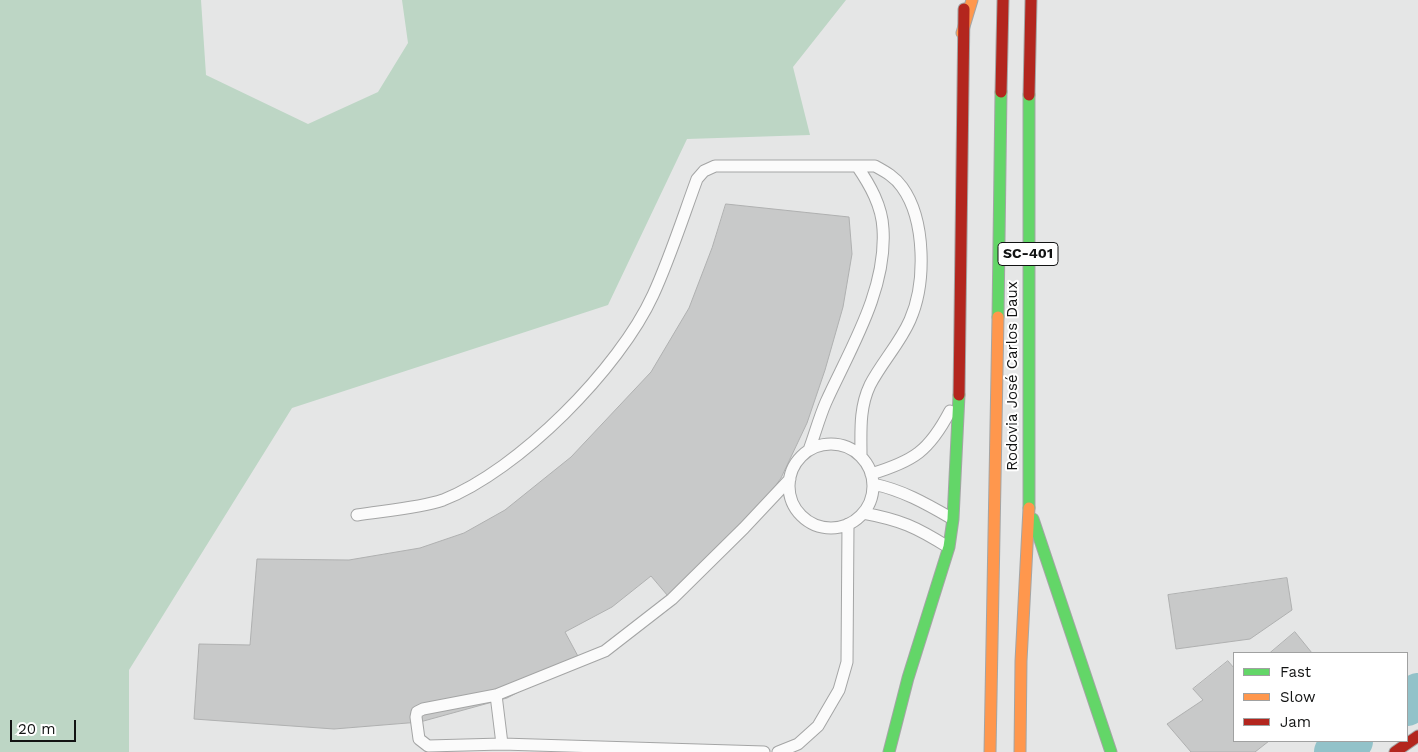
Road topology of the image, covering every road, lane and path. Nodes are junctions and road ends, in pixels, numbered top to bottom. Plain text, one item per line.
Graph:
1 (964, 0) edge
2 (972, 0) edge
3 (1003, 0) edge
4 (1031, 0) edge
5 (962, 33) junction
6 (857, 166) junction
7 (960, 394) junction
8 (809, 450) junction
9 (861, 456) junction
10 (790, 479) junction
11 (872, 479) junction
12 (1029, 507) junction
13 (863, 513) junction
14 (357, 515) dead end
15 (953, 519) junction
16 (848, 524) junction
17 (949, 547) junction
18 (496, 695) junction
19 (1418, 736) edge
20 (502, 744) junction
21 (764, 752) edge
22 (778, 752) edge
23 (889, 752) edge
24 (990, 752) edge
25 (1020, 752) edge
26 (1111, 752) edge
27 (1395, 752) edge

1 - 5 main road
2 - 5 main road
3 - 24 main road, Rodovia José Carlos Daux / SC-401
4 - 12 main road, Rodovia José Carlos Daux / SC-401
5 - 7 main road
6 - 8 lane
6 - 9 lane
6 - 14 lane
7 - 11 lane
7 - 15 main road
8 - 9 lane
8 - 10 lane
9 - 11 lane
10 - 16 lane
10 - 18 lane
11 - 13 lane
11 - 15 lane
12 - 25 main road, Rodovia José Carlos Daux / SC-401
12 - 26 main road
13 - 16 lane
13 - 17 lane
15 - 17 main road
16 - 22 lane
17 - 23 main road
18 - 20 lane
18 - 20 lane
19 - 27 main road
20 - 21 lane

